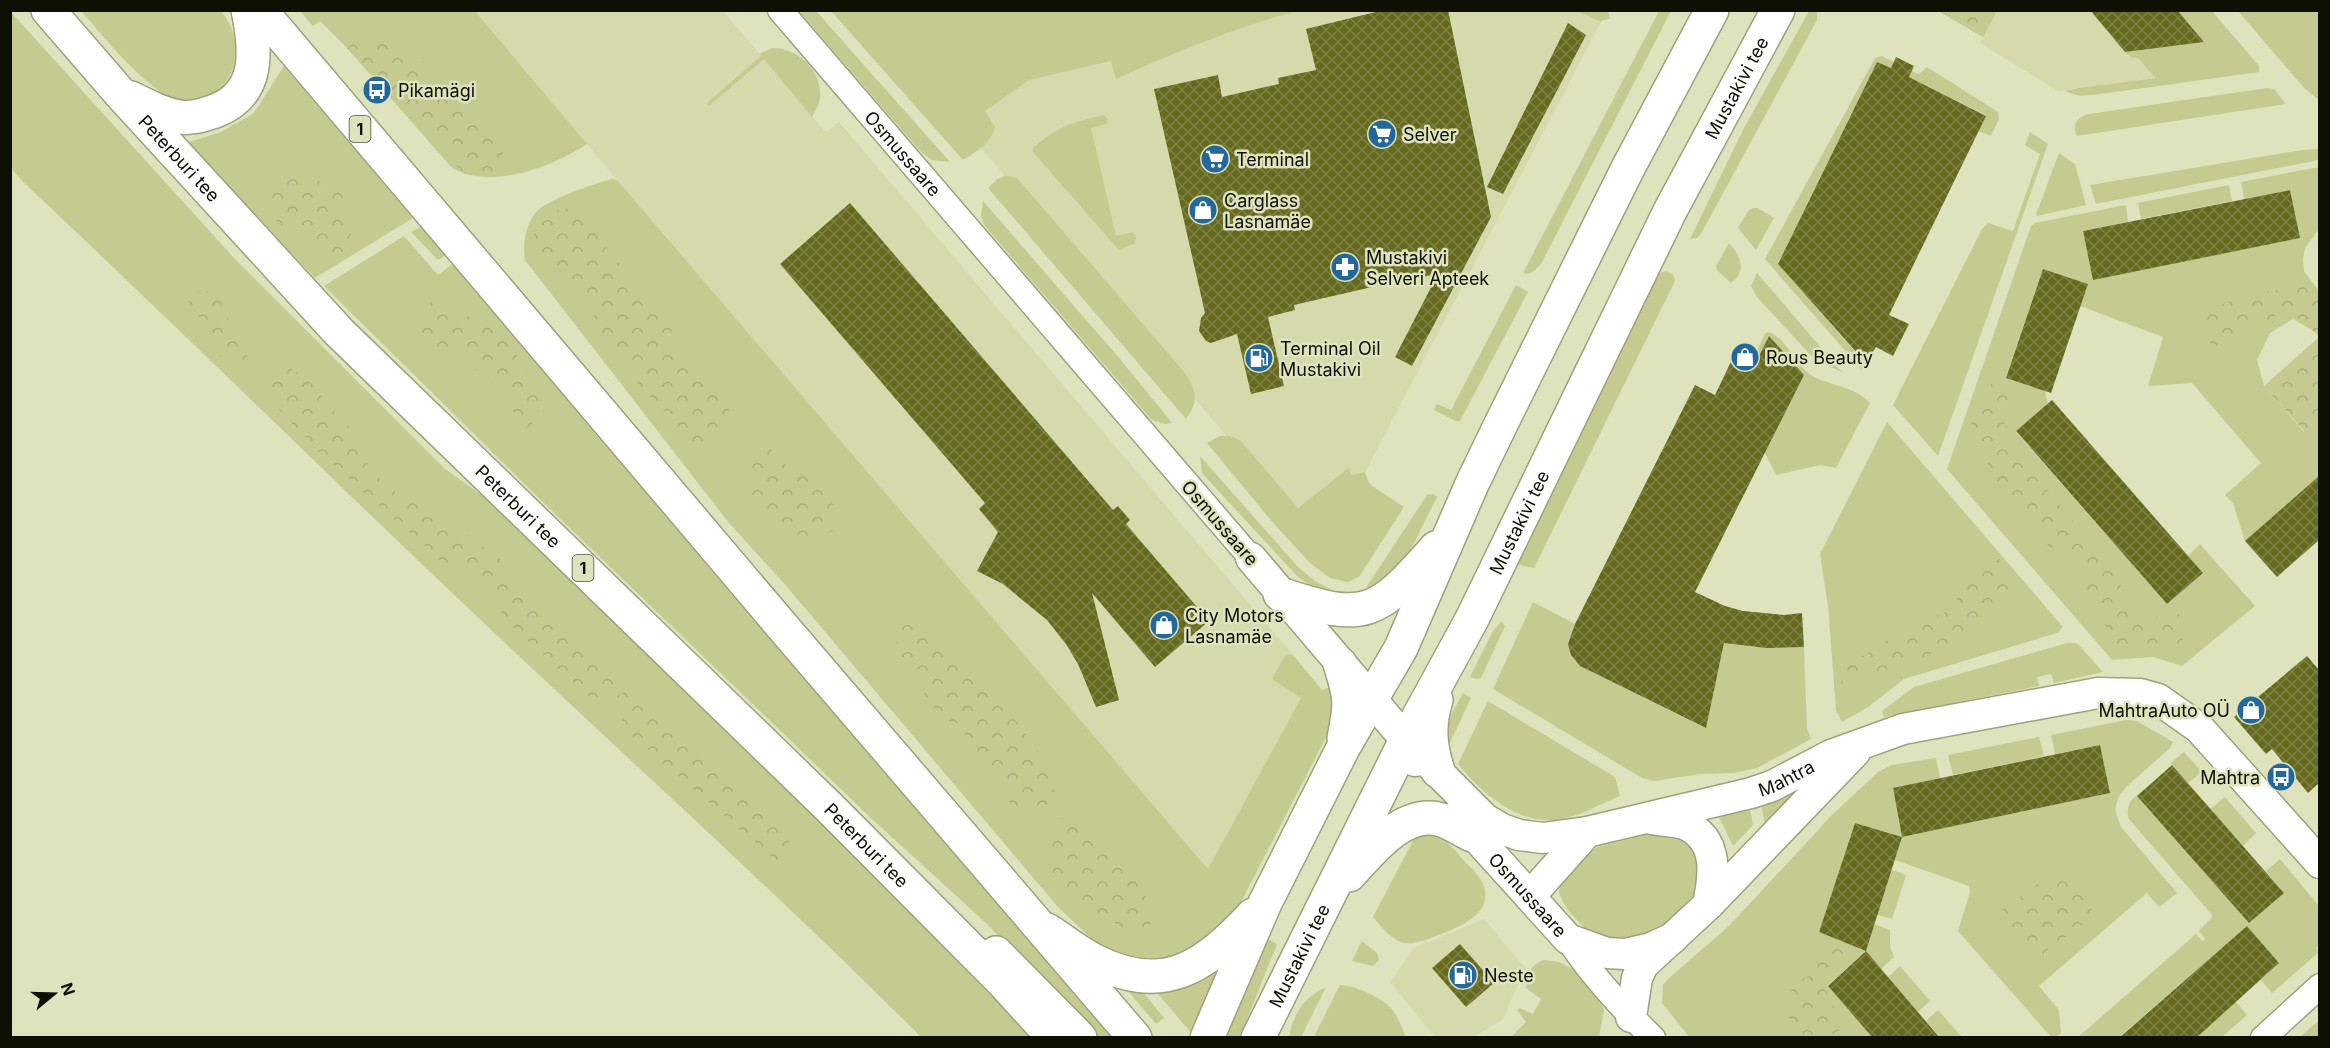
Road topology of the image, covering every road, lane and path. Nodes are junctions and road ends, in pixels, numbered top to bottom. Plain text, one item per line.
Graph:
1 (48, 10) edge
2 (248, 10) edge
3 (260, 10) edge
4 (780, 10) edge
5 (1712, 10) edge
6 (1778, 10) edge
7 (118, 93) junction
8 (1453, 529) junction
9 (1251, 558) joint
10 (1280, 594) junction
11 (1401, 648) junction
12 (1340, 664) junction
13 (1444, 670) junction
14 (1373, 700) junction
15 (1396, 736) junction
16 (1865, 741) junction
17 (1343, 748) junction
18 (1438, 771) junction
19 (830, 808) junction
20 (1642, 818) junction
21 (1587, 832) junction
22 (1472, 835) junction
23 (2319, 863) edge
24 (1329, 896) junction
25 (1530, 896) junction
26 (1265, 903) junction
27 (1708, 905) junction
28 (1037, 923) junction
29 (1672, 938) junction
30 (1568, 939) junction
31 (2319, 986) edge
32 (1631, 1017) junction
33 (1274, 1022) edge
34 (1054, 1038) edge
35 (1080, 1038) edge
36 (1135, 1038) edge
37 (1206, 1038) edge
38 (1258, 1038) edge
39 (1653, 1038) edge
40 (2263, 1038) edge

1 - 7 main road, Peterburi tee / 1
2 - 7 main road
3 - 28 main road, 1
4 - 9 street, Osmussaare
5 - 8 main road
6 - 13 main road, Mustakivi tee
7 - 19 main road, Peterburi tee / 1
8 - 10 main road
8 - 11 main road
9 - 10 street, Osmussaare
10 - 12 street, Osmussaare
11 - 14 main road
11 - 15 main road
12 - 14 street, Osmussaare
12 - 17 main road
13 - 15 main road, Mustakivi tee
13 - 18 main road
14 - 15 main road
14 - 17 main road
15 - 17 main road
15 - 18 street
15 - 22 street, Osmussaare
15 - 24 main road, Mustakivi tee
16 - 20 street, Mahtra
16 - 23 street, Mahtra
16 - 27 street
17 - 26 main road
18 - 21 street
19 - 34 main road, Peterburi tee / 1
19 - 35 main road
20 - 21 street
20 - 27 street
21 - 25 street
22 - 24 main road
22 - 25 street, Osmussaare
24 - 33 main road, Mustakivi tee
25 - 30 street, Osmussaare
26 - 28 main road
26 - 37 main road
27 - 29 street
28 - 36 main road, 1
29 - 30 street
29 - 32 street
30 - 32 street, Osmussaare
31 - 40 street
32 - 39 street, Osmussaare
33 - 38 main road, Mustakivi tee

